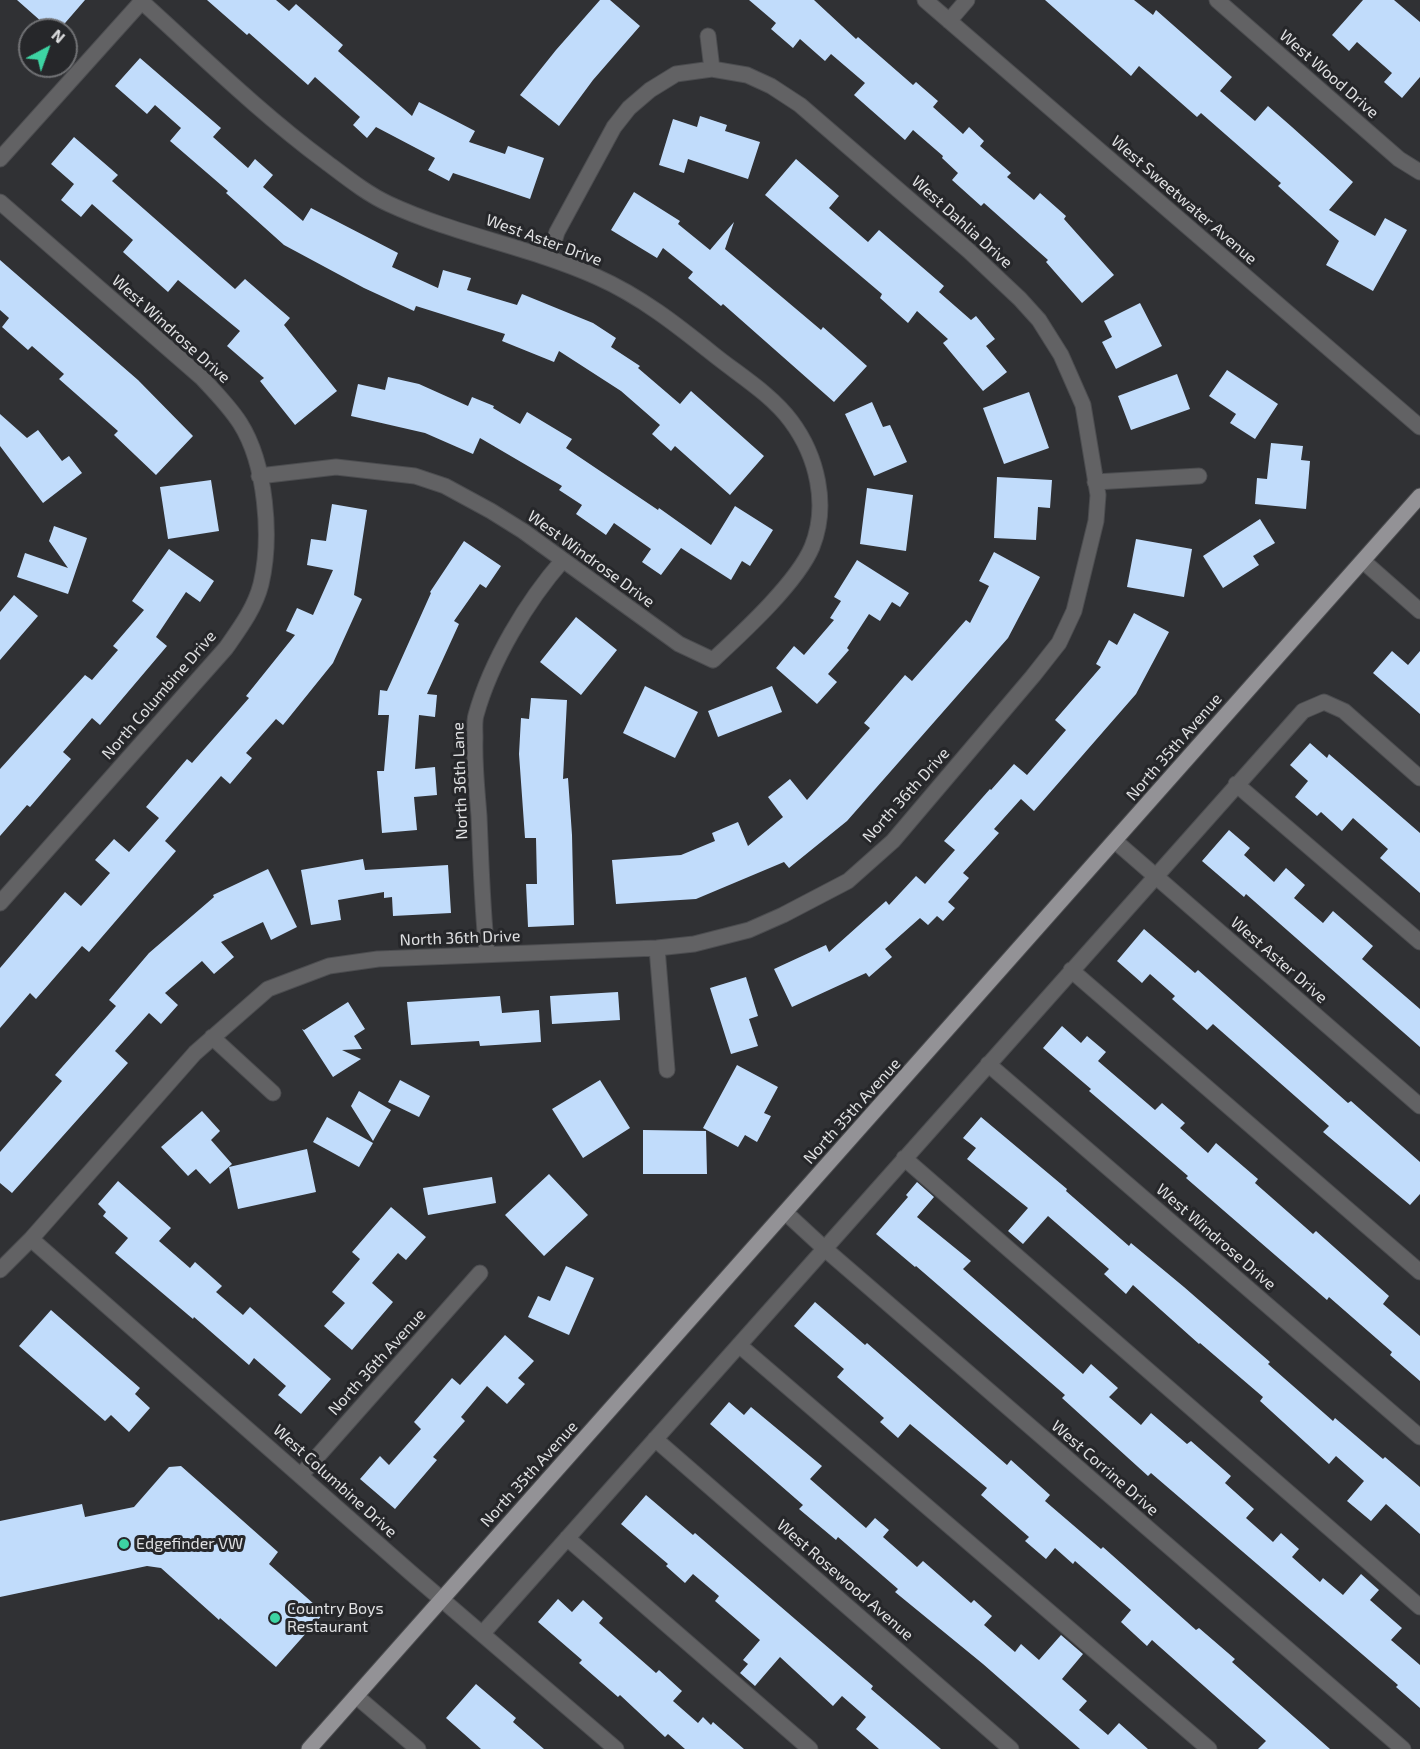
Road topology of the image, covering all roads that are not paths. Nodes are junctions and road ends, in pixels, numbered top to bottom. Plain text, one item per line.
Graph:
1 (925, 0) edge
2 (967, 0) edge
3 (1217, 0) edge
4 (142, 1) edge
5 (950, 21) junction
6 (708, 36) dead end
7 (712, 69) junction
8 (0, 159) edge
9 (1420, 172) edge
10 (0, 202) edge
11 (549, 258) junction
12 (1420, 427) edge
13 (259, 476) junction
14 (1199, 476) dead end
15 (1095, 482) junction
16 (1420, 496) edge
17 (563, 560) junction
18 (1363, 561) junction
19 (1420, 611) edge
20 (713, 660) joint
21 (1420, 778) edge
22 (1236, 784) junction
23 (1115, 841) junction
24 (1155, 875) junction
25 (0, 903) edge
26 (1420, 942) edge
27 (657, 948) junction
28 (487, 953) junction
29 (1071, 970) junction
30 (212, 1037) junction
31 (988, 1064) junction
32 (667, 1070) dead end
33 (273, 1093) dead end
34 (1420, 1106) edge
35 (904, 1158) junction
36 (786, 1213) junction
37 (31, 1239) junction
38 (825, 1249) junction
39 (0, 1270) edge
40 (1420, 1272) edge
41 (480, 1273) dead end
42 (739, 1345) junction
43 (1420, 1437) edge
44 (655, 1439) junction
45 (301, 1475) junction
46 (567, 1538) junction
47 (441, 1599) junction
48 (1420, 1607) edge
49 (482, 1634) junction
50 (356, 1696) junction
51 (309, 1749) edge
52 (418, 1749) edge
53 (616, 1749) edge
54 (810, 1749) edge
55 (1011, 1749) edge
56 (1209, 1749) edge
57 (1402, 1749) edge

1 - 5 street, West Sweetwater Avenue
2 - 5 street
3 - 9 street, West Wood Drive
4 - 8 street
4 - 11 street, West Aster Drive
5 - 12 street, West Sweetwater Avenue
6 - 7 street
7 - 11 street, West Dahlia Drive
7 - 15 street, West Dahlia Drive
10 - 13 street, West Windrose Drive
11 - 20 street, West Aster Drive
13 - 17 street, West Windrose Drive
13 - 25 street, North Columbine Drive
14 - 15 street
15 - 27 street, North 36th Drive
16 - 18 main road, North 35th Avenue
17 - 20 street, West Windrose Drive
17 - 28 street, North 36th Lane
18 - 19 street
18 - 23 main road, North 35th Avenue
21 - 22 street
22 - 24 street
22 - 26 street
23 - 24 street, West Aster Drive
23 - 36 main road, North 35th Avenue
24 - 29 street
24 - 34 street, West Aster Drive
27 - 28 street, North 36th Drive
27 - 32 street
28 - 30 street, North 36th Drive
29 - 31 street
29 - 40 street
30 - 33 street
30 - 37 street, North 36th Drive
31 - 35 street
31 - 43 street, West Windrose Drive
35 - 38 street
35 - 48 street
36 - 38 street, West Corrine Drive
36 - 47 main road, North 35th Avenue
37 - 39 street, North 36th Drive
37 - 45 street, West Columbine Drive
38 - 42 street
38 - 57 street, West Corrine Drive
41 - 45 street, North 36th Avenue
42 - 44 street
42 - 56 street
44 - 46 street
44 - 55 street, West Rosewood Avenue
45 - 47 street, West Columbine Drive
46 - 49 street
46 - 54 street
47 - 49 street, West Columbine Drive
47 - 50 main road, North 35th Avenue
49 - 53 street, West Columbine Drive
50 - 51 main road, North 35th Avenue
50 - 52 street

